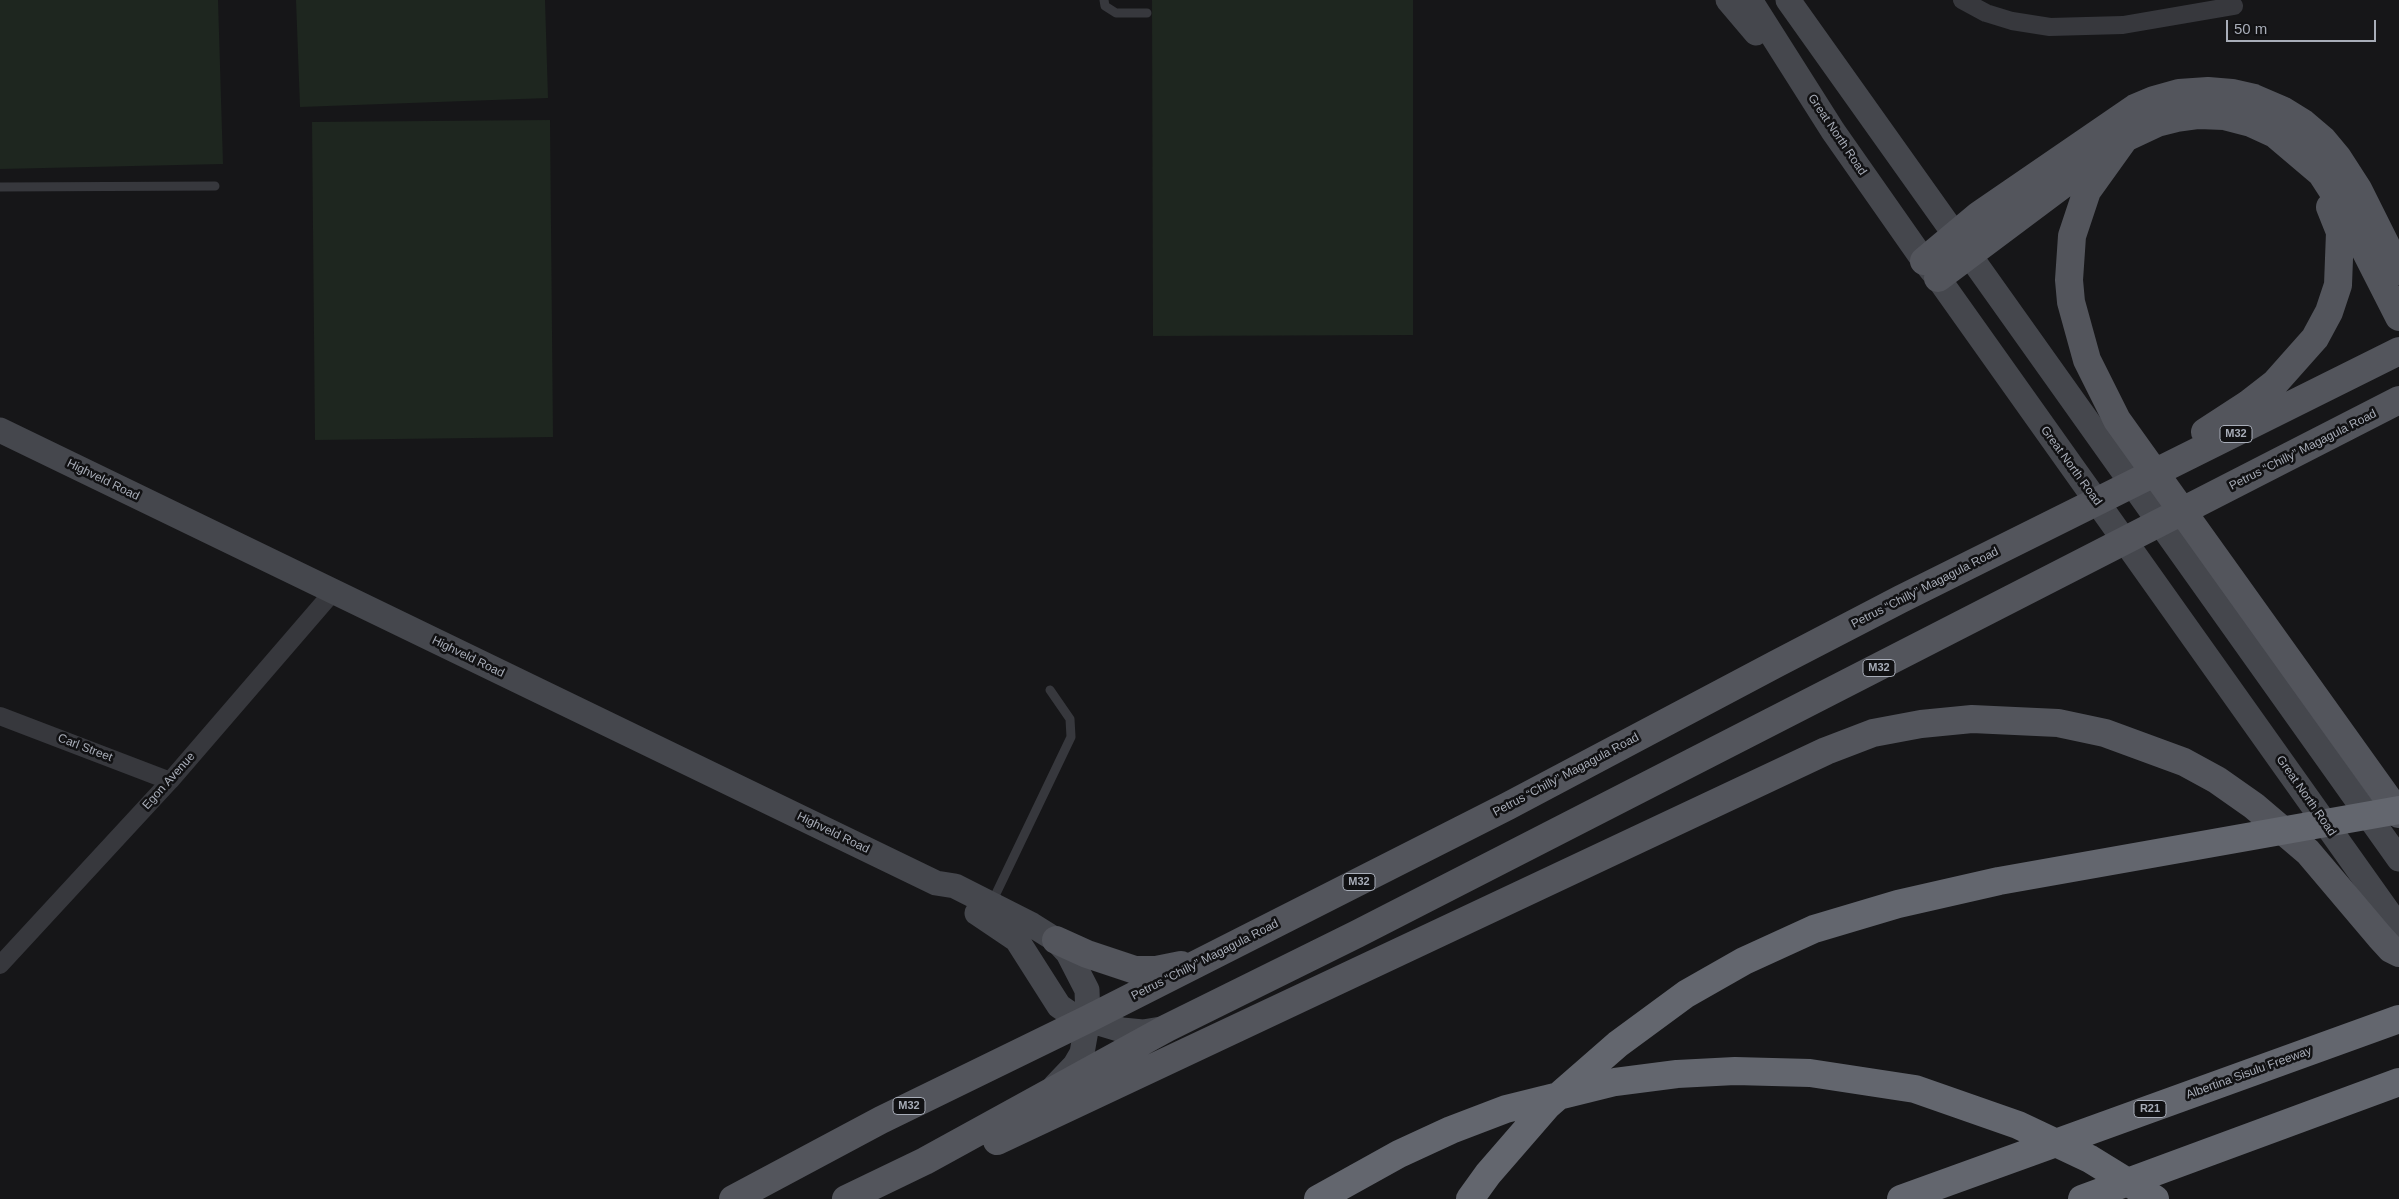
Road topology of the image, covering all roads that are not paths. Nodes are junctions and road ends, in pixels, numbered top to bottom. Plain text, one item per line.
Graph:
1 (1104, 0) edge
2 (1728, 0) edge
3 (1750, 0) edge
4 (1788, 0) edge
5 (1962, 0) edge
6 (2234, 6) dead end
7 (1147, 13) dead end
8 (1792, 68) junction
9 (2125, 138) junction
10 (2302, 155) junction
11 (216, 186) dead end
12 (0, 187) edge
13 (1961, 244) junction
14 (2398, 269) edge
15 (1931, 270) junction
16 (2399, 317) edge
17 (2399, 351) edge
18 (2399, 400) edge
19 (2106, 425) junction
20 (0, 430) edge
21 (2072, 514) junction
22 (2200, 557) junction
23 (333, 592) junction
24 (1050, 690) dead end
25 (0, 716) edge
26 (170, 781) junction
27 (2399, 810) edge
28 (2399, 814) edge
29 (2399, 859) edge
30 (936, 883) junction
31 (991, 904) junction
32 (2399, 927) edge
33 (1056, 940) junction
34 (2399, 953) edge
35 (1204, 961) junction
36 (0, 965) edge
37 (1088, 1019) junction
38 (2399, 1019) edge
39 (1167, 1028) junction
40 (2399, 1082) edge
41 (1044, 1096) junction
42 (925, 1161) junction
43 (733, 1199) edge
44 (846, 1199) edge
45 (1318, 1199) edge
46 (1470, 1199) edge
47 (1901, 1199) edge
48 (2082, 1199) edge
49 (2155, 1199) edge

1 - 7 lane
2 - 8 main road
3 - 8 main road, Great North Road
4 - 13 main road
5 - 6 street
8 - 15 main road, Great North Road
9 - 10 main road
9 - 13 main road
9 - 19 main road
10 - 16 main road
10 - 21 main road
11 - 12 lane
13 - 14 main road
13 - 15 main road
13 - 19 main road
15 - 32 main road, Great North Road
17 - 21 main road, Petrus “Chilly” Magagula Road / M32
18 - 39 main road, Petrus “Chilly” Magagula Road / M32
19 - 22 main road
20 - 23 main road, Highveld Road
21 - 35 main road, Petrus “Chilly” Magagula Road / M32
22 - 28 main road
22 - 29 main road
23 - 26 street, Egon Avenue
23 - 30 main road, Highveld Road
24 - 31 lane
25 - 26 street, Carl Street
26 - 36 street, Egon Avenue
27 - 46 highway
30 - 31 main road, Highveld Road
30 - 37 main road, Highveld Road
31 - 33 main road, Highveld Road
33 - 35 main road
33 - 37 main road, Highveld Road
34 - 42 main road
35 - 37 main road, Petrus “Chilly” Magagula Road / M32
37 - 39 main road, Highveld Road
37 - 41 main road, Highveld Road
37 - 43 main road, Petrus “Chilly” Magagula Road / M32
38 - 47 highway, Albertina Sisulu Freeway / R21
39 - 41 main road, Petrus “Chilly” Magagula Road / M32
40 - 48 highway
41 - 42 main road, Petrus “Chilly” Magagula Road / M32
42 - 44 main road, Petrus “Chilly” Magagula Road / M32
45 - 49 highway

